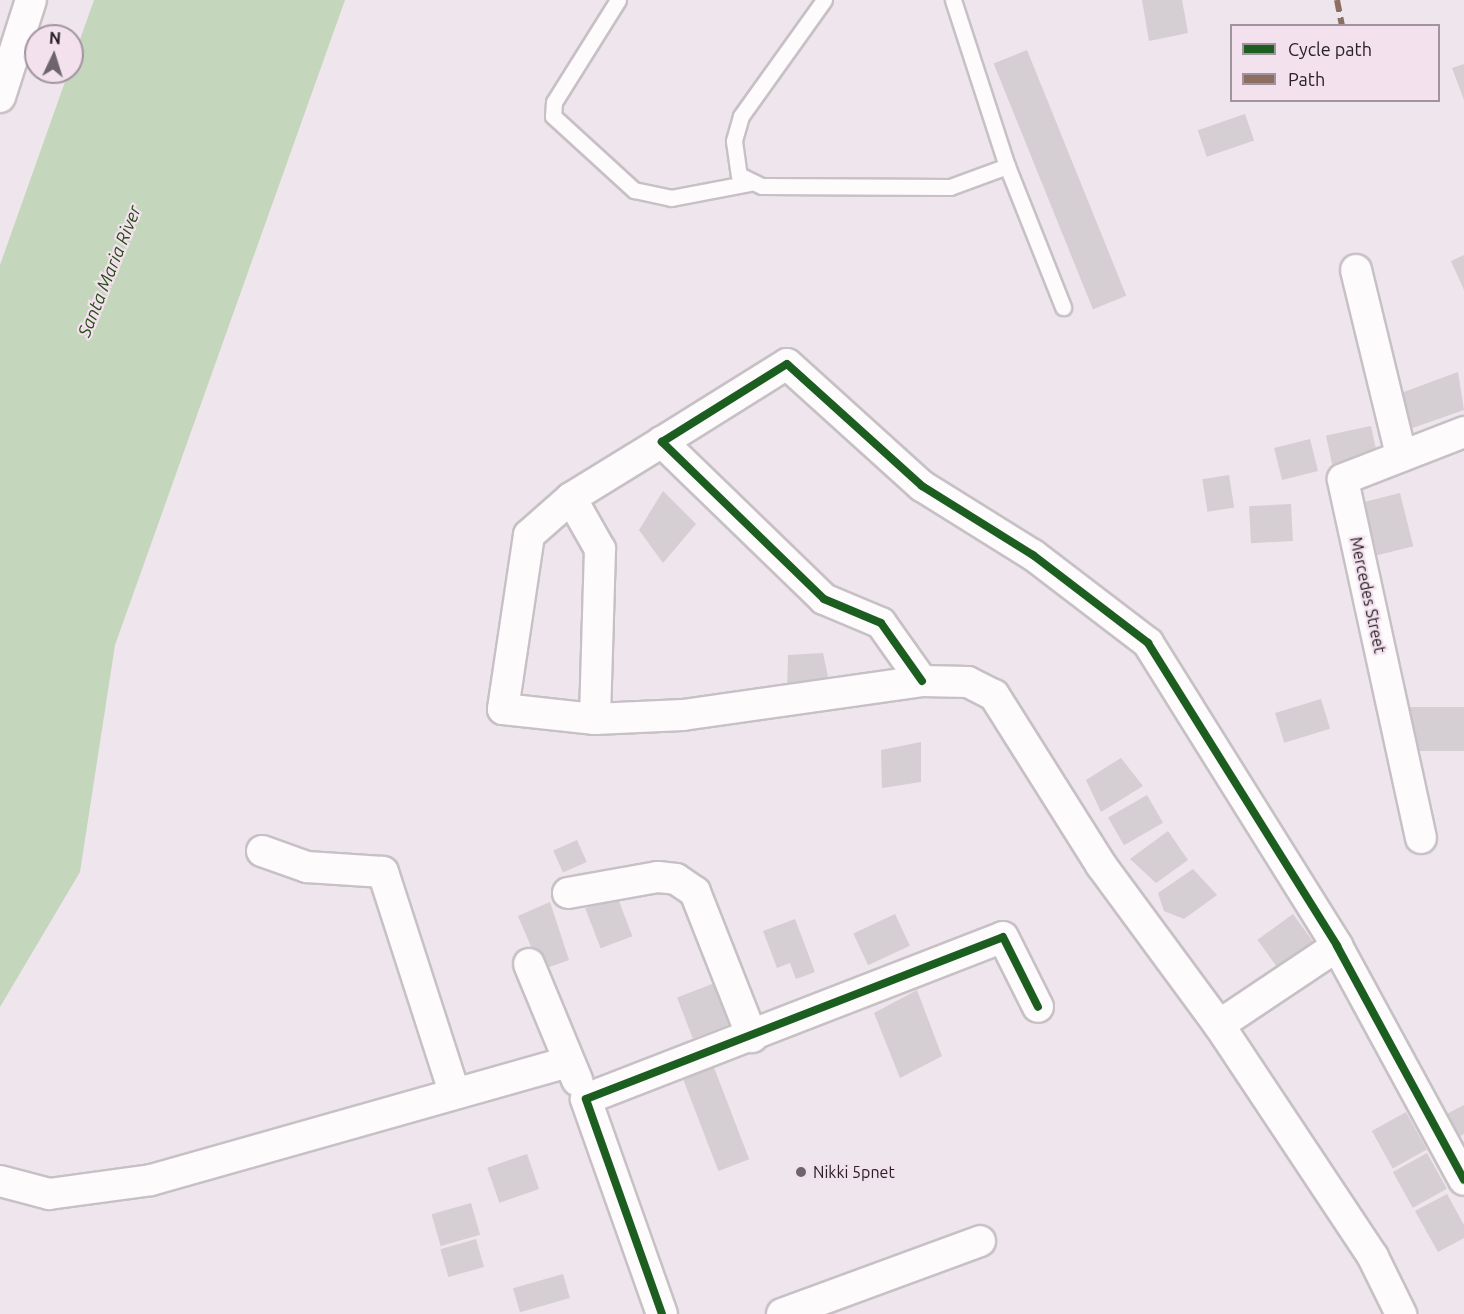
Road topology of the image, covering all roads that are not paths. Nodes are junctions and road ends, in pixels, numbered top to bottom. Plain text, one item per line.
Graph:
1 (31, 0) edge
2 (618, 0) edge
3 (825, 0) edge
4 (952, 0) edge
5 (0, 97) edge
6 (1007, 166) junction
7 (750, 183) junction
8 (1356, 270) dead end
9 (1063, 307) dead end
10 (1464, 432) edge
11 (662, 442) junction
12 (1401, 454) junction
13 (571, 498) junction
14 (922, 681) junction
15 (595, 719) junction
16 (1421, 838) dead end
17 (262, 851) dead end
18 (568, 893) dead end
19 (1337, 946) junction
20 (529, 964) dead end
21 (1038, 1007) dead end
22 (1219, 1025) junction
23 (752, 1036) junction
24 (569, 1062) junction
25 (454, 1092) junction
26 (586, 1099) junction
27 (1464, 1180) edge
28 (0, 1181) edge
29 (980, 1241) dead end
30 (662, 1314) edge
31 (782, 1314) edge
32 (1401, 1314) edge

1 - 5 street
2 - 7 lane
3 - 7 lane
4 - 6 lane
6 - 7 lane
6 - 9 lane
8 - 12 street
10 - 12 street, Mercedes Street
11 - 13 street
11 - 14 street
11 - 19 street
12 - 16 street, Mercedes Street
13 - 15 street
13 - 15 street
14 - 15 street
14 - 22 street
17 - 25 street
18 - 23 street
19 - 22 street
19 - 27 street
20 - 24 street
21 - 23 street
22 - 32 street
23 - 26 street
24 - 25 street
24 - 26 street
25 - 28 street
26 - 30 street
29 - 31 street

